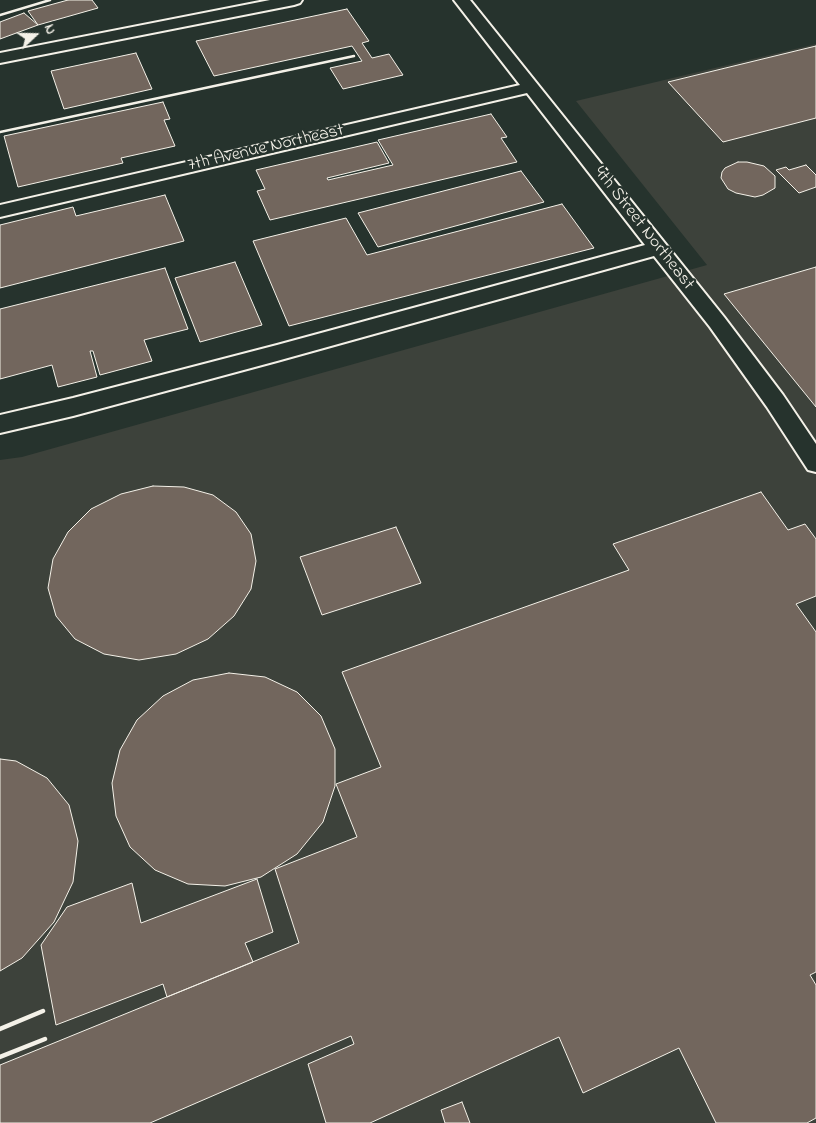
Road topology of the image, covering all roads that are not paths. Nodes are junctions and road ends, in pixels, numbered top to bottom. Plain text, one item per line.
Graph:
1 (294, 0) edge
2 (462, 0) edge
3 (0, 58) edge
4 (532, 87) junction
5 (0, 211) edge
6 (658, 248) junction
7 (0, 424) edge
8 (816, 464) edge

1 - 3 street
2 - 4 street, 4th Street Northeast
4 - 5 street, 7th Avenue Northeast
4 - 6 street, 4th Street Northeast
6 - 7 street
6 - 8 street, 4th Street Northeast

